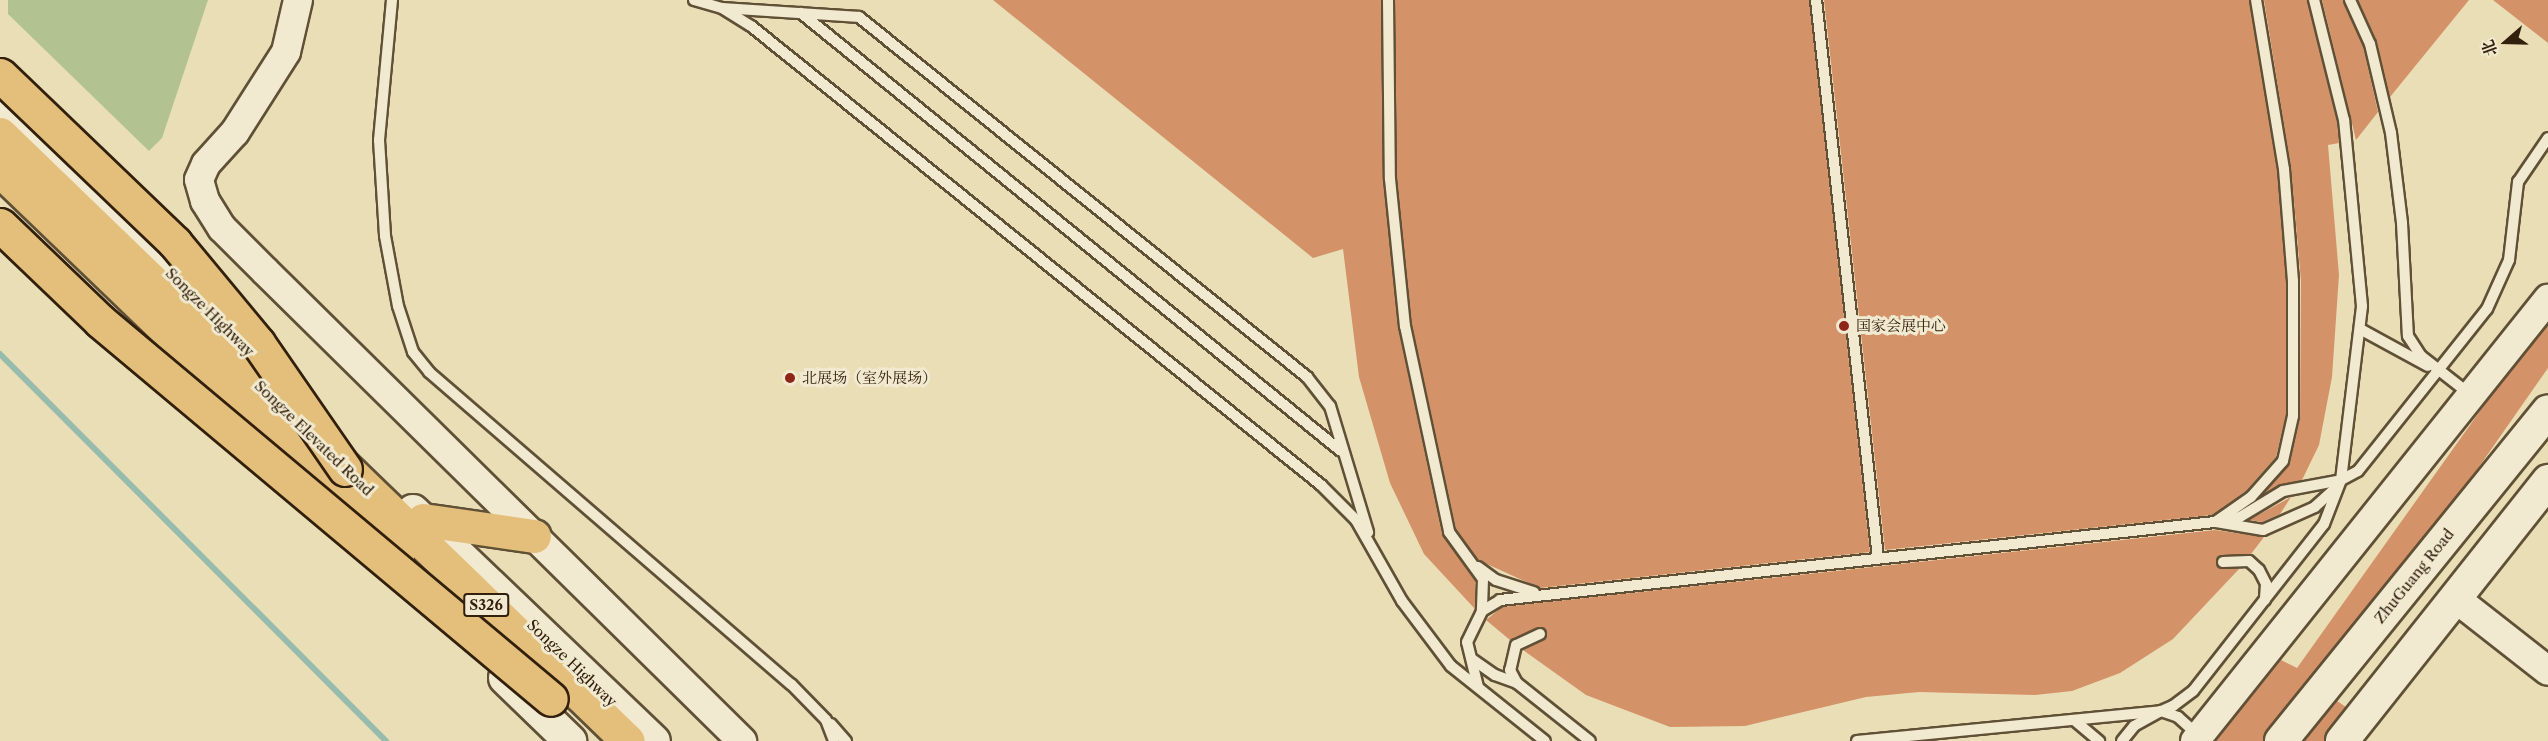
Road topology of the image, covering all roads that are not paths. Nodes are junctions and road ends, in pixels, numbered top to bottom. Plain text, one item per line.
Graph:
1 (298, 0) edge
2 (392, 0) edge
3 (694, 0) edge
4 (1388, 0) edge
5 (1816, 0) edge
6 (2256, 0) edge
7 (2314, 0) edge
8 (2350, 0) edge
9 (722, 8) junction
10 (801, 13) junction
11 (0, 75) edge
12 (0, 108) edge
13 (0, 134) edge
14 (2548, 138) edge
15 (0, 170) edge
16 (0, 189) edge
17 (0, 225) edge
18 (2548, 299) edge
19 (2360, 329) junction
20 (2440, 370) junction
21 (2471, 395) junction
22 (2548, 411) edge
23 (1341, 451) junction
24 (345, 469) junction
25 (2341, 480) junction
26 (2548, 481) edge
27 (423, 520) junction
28 (2215, 522) junction
29 (534, 536) junction
30 (1878, 558) junction
31 (2223, 562) dead end
32 (1380, 563) junction
33 (1475, 565) junction
34 (1553, 593) junction
35 (2455, 598) junction
36 (2265, 600) junction
37 (1482, 611) junction
38 (1540, 634) dead end
39 (1472, 659) junction
40 (2548, 671) edge
41 (1517, 683) junction
42 (1478, 687) junction
43 (551, 699) junction
44 (2161, 711) junction
45 (826, 720) junction
46 (2074, 720) junction
47 (2197, 739) edge
48 (570, 741) edge
49 (595, 741) edge
50 (628, 741) edge
51 (654, 741) edge
52 (742, 741) edge
53 (834, 741) edge
54 (846, 741) edge
55 (1545, 741) edge
56 (1590, 741) edge
57 (1857, 741) edge
58 (2099, 741) edge
59 (2122, 741) edge
60 (2280, 741) edge
61 (2342, 741) edge

1 - 29 street
2 - 45 lane
3 - 9 lane
4 - 33 lane
5 - 30 lane
6 - 28 lane
7 - 19 lane
8 - 20 lane
9 - 10 lane
9 - 32 lane
10 - 23 lane
10 - 23 lane
11 - 24 main road, bridge
12 - 27 main road, Songze Highway
13 - 24 main road, Songze Elevated Road, bridge
14 - 20 lane
15 - 43 main road, Songze Elevated Road, bridge
16 - 48 main road
17 - 43 main road, bridge
18 - 21 street
19 - 20 lane
19 - 25 lane
20 - 21 lane
20 - 25 lane
21 - 47 street
22 - 60 main road, ZhuGuang Road
23 - 32 lane
24 - 50 main road, Songze Elevated Road / S326
25 - 28 lane
25 - 28 lane
25 - 36 lane
26 - 35 main road
27 - 29 main road
27 - 51 main road, Songze Highway
28 - 30 lane
29 - 52 street
30 - 34 lane
31 - 36 lane
32 - 42 lane
33 - 34 lane
33 - 37 lane
34 - 37 lane
35 - 40 street
35 - 61 main road
36 - 44 lane
37 - 39 lane
38 - 41 lane
39 - 41 lane
39 - 42 lane
41 - 56 lane
42 - 55 lane
43 - 49 main road, Songze Elevated Road
44 - 46 lane
44 - 47 lane
44 - 59 lane
45 - 53 lane
45 - 54 lane
46 - 57 lane
46 - 58 lane

